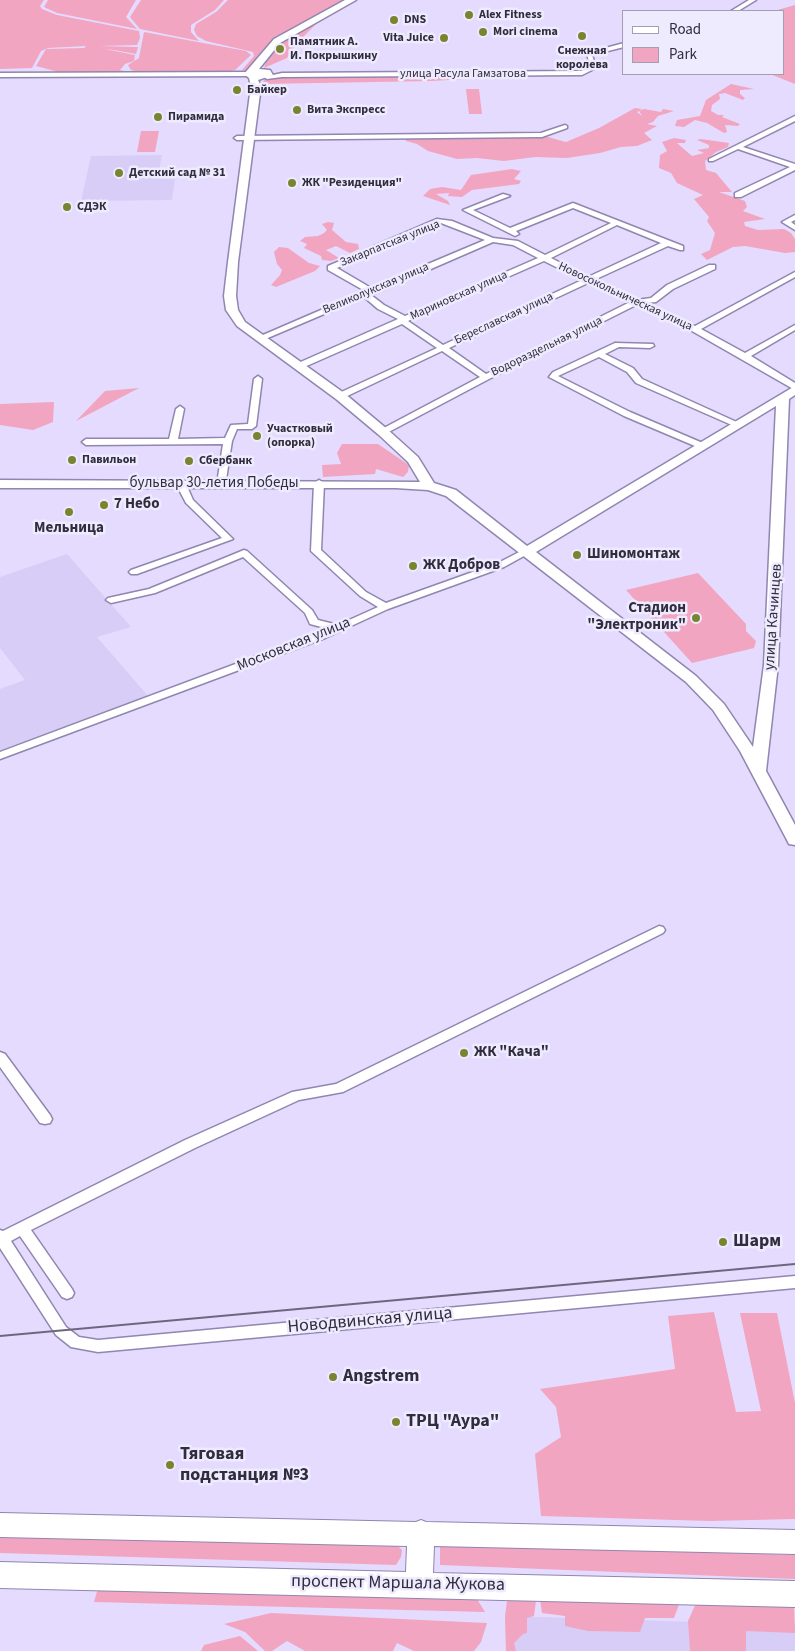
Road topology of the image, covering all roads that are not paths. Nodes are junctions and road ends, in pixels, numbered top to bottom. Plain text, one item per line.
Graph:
1 (352, 0) edge
2 (753, 0) edge
3 (736, 10) edge
4 (622, 46) edge
5 (265, 72) junction
6 (0, 75) edge
7 (252, 77) junction
8 (795, 118) edge
9 (565, 127) dead end
10 (250, 137) junction
11 (237, 138) dead end
12 (737, 146) junction
13 (711, 160) dead end
14 (795, 167) edge
15 (738, 195) dead end
16 (506, 196) dead end
17 (795, 217) edge
18 (449, 222) joint
19 (618, 222) junction
20 (795, 228) edge
21 (510, 231) junction
22 (492, 240) junction
23 (515, 243) junction
24 (668, 243) junction
25 (680, 248) dead end
26 (544, 258) junction
27 (712, 266) dead end
28 (795, 274) edge
29 (587, 280) junction
30 (370, 291) junction
31 (637, 302) junction
32 (403, 321) junction
33 (795, 327) edge
34 (695, 329) junction
35 (260, 338) junction
36 (650, 346) dead end
37 (444, 347) junction
38 (600, 354) junction
39 (745, 356) junction
40 (299, 366) junction
41 (486, 377) junction
42 (258, 379) dead end
43 (795, 388) edge
44 (340, 396) junction
45 (783, 399) junction
46 (180, 409) dead end
47 (737, 424) junction
48 (383, 432) junction
49 (172, 441) junction
50 (228, 441) junction
51 (86, 442) dead end
52 (702, 446) junction
53 (0, 484) edge
54 (181, 484) junction
55 (222, 484) junction
56 (319, 484) junction
57 (429, 486) junction
58 (228, 539) junction
59 (528, 551) junction
60 (244, 554) junction
61 (134, 572) dead end
62 (111, 600) dead end
63 (385, 607) junction
64 (339, 628) junction
65 (0, 756) edge
66 (758, 773) junction
67 (795, 840) edge
68 (659, 930) dead end
69 (0, 1057) edge
70 (45, 1119) dead end
71 (22, 1228) junction
72 (1, 1237) edge
73 (795, 1282) edge
74 (67, 1293) dead end
75 (0, 1525) edge
76 (422, 1532) junction
77 (795, 1542) edge
78 (0, 1575) edge
79 (419, 1584) junction
80 (795, 1594) edge

1 - 5 main road
2 - 3 street
4 - 5 street, улица Расула Гамзатова
5 - 7 main road
5 - 7 main road
6 - 7 street
7 - 10 main road
8 - 12 street
9 - 10 street
10 - 11 street
10 - 35 main road
12 - 13 street
12 - 14 street
14 - 15 street
16 - 21 street
17 - 20 street
18 - 22 street, Новосокольническая улица
18 - 30 street, Закарпатская улица
19 - 21 street
19 - 24 street
19 - 26 street, Мариновская улица
21 - 23 street
22 - 23 street, Новосокольническая улица
22 - 30 street, Великолукская улица
23 - 26 street, Новосокольническая улица
24 - 25 street
24 - 29 street, Береславская улица
26 - 29 street, Новосокольническая улица
26 - 32 street, Мариновская улица
27 - 31 street, Водораздельная улица
28 - 34 street
29 - 31 street, Новосокольническая улица
29 - 37 street, Береславская улица
30 - 32 street
30 - 35 street, Великолукская улица
31 - 34 street, Новосокольническая улица
31 - 41 street, Водораздельная улица
32 - 37 street
32 - 40 street, Мариновская улица
33 - 39 street
34 - 39 street, Новосокольническая улица
35 - 40 main road
36 - 38 street
37 - 41 street
37 - 44 street, Береславская улица
38 - 47 street
38 - 52 street
39 - 43 street, Новосокольническая улица
40 - 44 main road
41 - 48 street, Водораздельная улица
42 - 50 street
43 - 45 main road
44 - 48 main road
45 - 47 main road
45 - 66 main road, улица Качинцев
46 - 49 street
47 - 52 main road
48 - 57 main road
49 - 50 street
49 - 51 street
50 - 55 street
52 - 59 main road
53 - 54 main road, бульвар 30-летия Победы
54 - 55 main road, бульвар 30-летия Победы
54 - 58 street
55 - 56 main road, бульвар 30-летия Победы
56 - 57 main road, бульвар 30-летия Победы
56 - 63 street
57 - 59 main road
58 - 60 street
58 - 61 street
59 - 63 street, Московская улица
59 - 66 main road
60 - 62 street
60 - 64 street
63 - 64 street, Московская улица
64 - 65 street, Московская улица
66 - 67 main road
68 - 71 street
69 - 70 street
71 - 72 street
71 - 74 street
72 - 73 street, Новодвинская улица
75 - 76 highway
76 - 77 highway
76 - 79 highway
78 - 79 highway, проспект Маршала Жукова
79 - 80 highway, проспект Маршала Жукова

